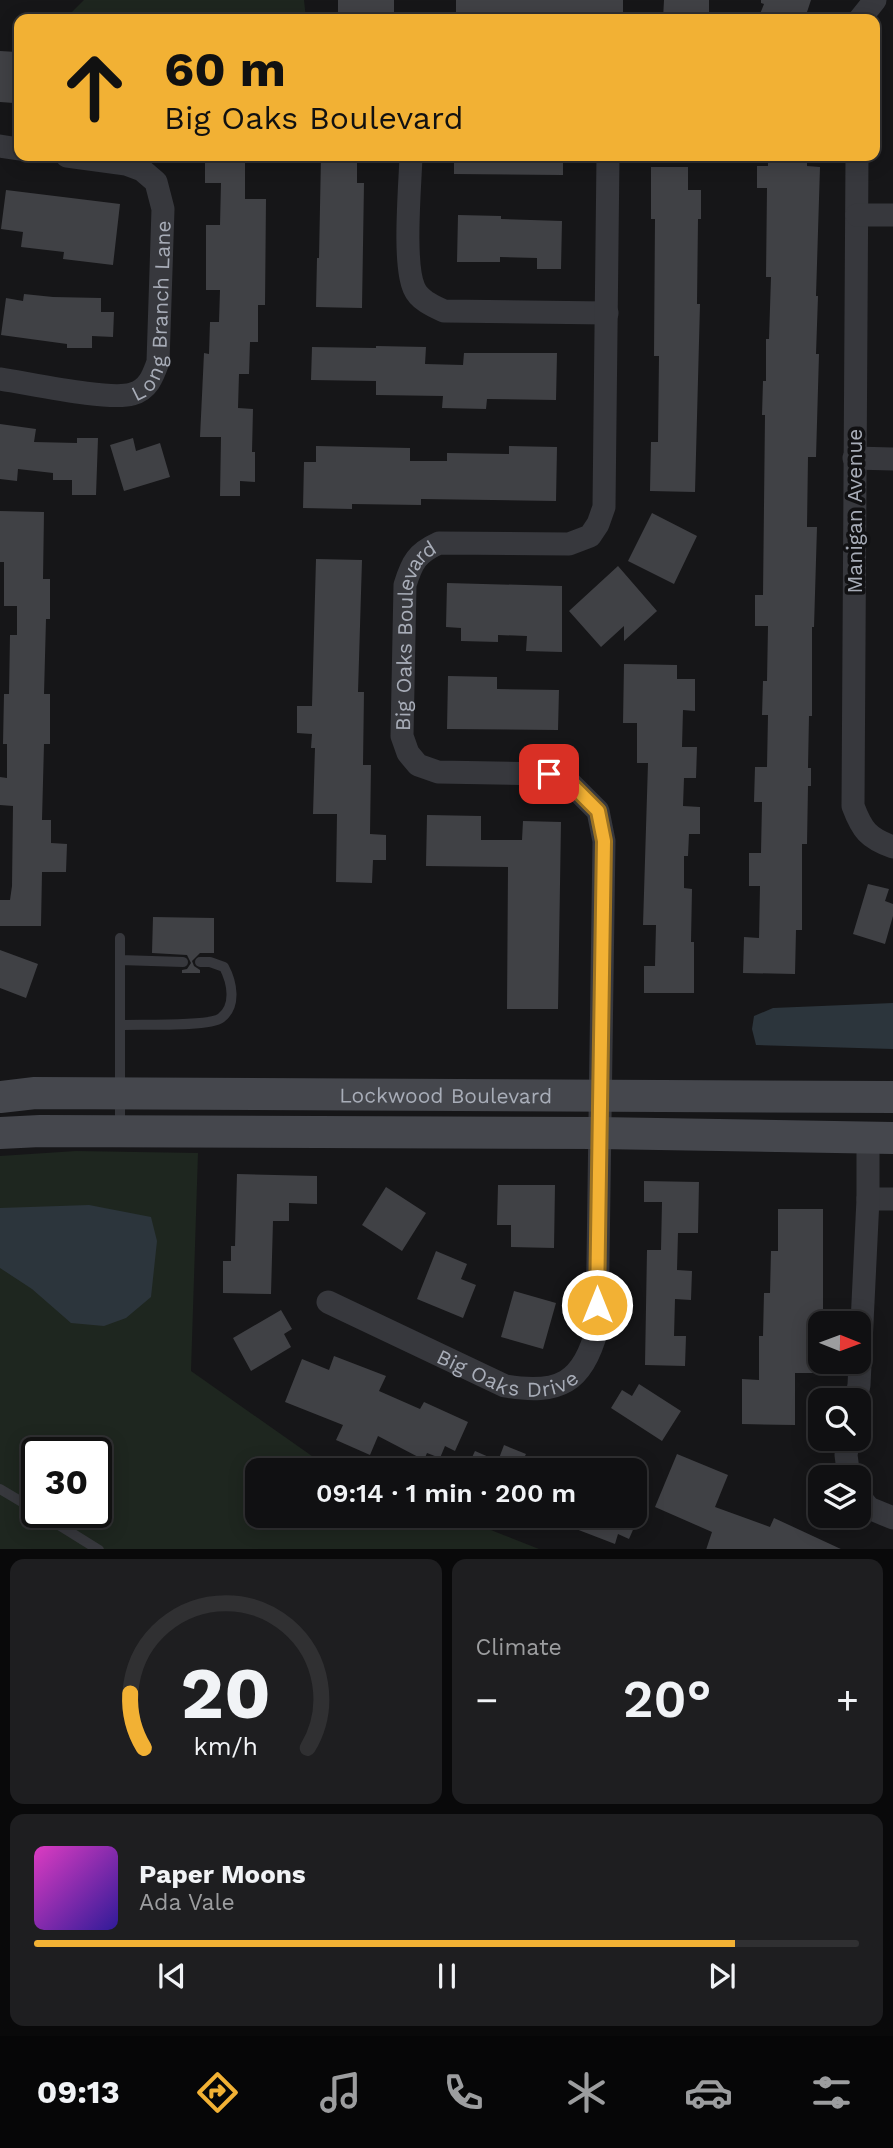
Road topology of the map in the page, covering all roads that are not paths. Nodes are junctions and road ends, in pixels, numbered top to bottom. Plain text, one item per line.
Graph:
1 (875, 0) edge
2 (864, 14) edge
3 (104, 161) edge
4 (411, 161) edge
5 (608, 161) edge
6 (857, 161) edge
7 (857, 215) junction
8 (893, 215) edge
9 (607, 313) junction
10 (0, 379) edge
11 (854, 458) junction
12 (893, 459) edge
13 (893, 847) edge
14 (120, 938) dead end
15 (120, 960) junction
16 (183, 962) dead end
17 (200, 962) dead end
18 (120, 1025) junction
19 (121, 1093) junction
20 (599, 1096) junction
21 (0, 1097) edge
22 (893, 1097) edge
23 (120, 1131) junction
24 (0, 1133) edge
25 (598, 1133) junction
26 (880, 1138) edge
27 (868, 1199) junction
28 (893, 1199) edge
29 (328, 1302) dead end
30 (857, 1388) edge
31 (0, 1489) edge
32 (21, 1502) edge
33 (871, 1509) edge
34 (893, 1518) edge
35 (64, 1528) edge
36 (99, 1549) edge

1 - 2 street
3 - 10 street, Long Branch Lane
4 - 9 street
5 - 9 street, Big Oaks Boulevard
6 - 7 street, Manigan Avenue
7 - 8 street
7 - 11 street, Manigan Avenue
9 - 20 street, Big Oaks Boulevard
11 - 12 street
11 - 13 street, Manigan Avenue
14 - 15 lane
15 - 16 lane
15 - 18 lane
17 - 18 lane
18 - 19 lane
19 - 20 main road, Lockwood Boulevard
19 - 21 main road, Lockwood Boulevard
19 - 23 lane
20 - 22 main road, Lockwood Boulevard
20 - 25 street, Big Oaks Boulevard
23 - 24 main road, Lockwood Boulevard
23 - 25 main road, Lockwood Boulevard
25 - 26 main road, Lockwood Boulevard
25 - 29 street, Big Oaks Drive
26 - 27 street
27 - 28 street
27 - 30 street
31 - 32 lane
33 - 34 street
35 - 36 lane

